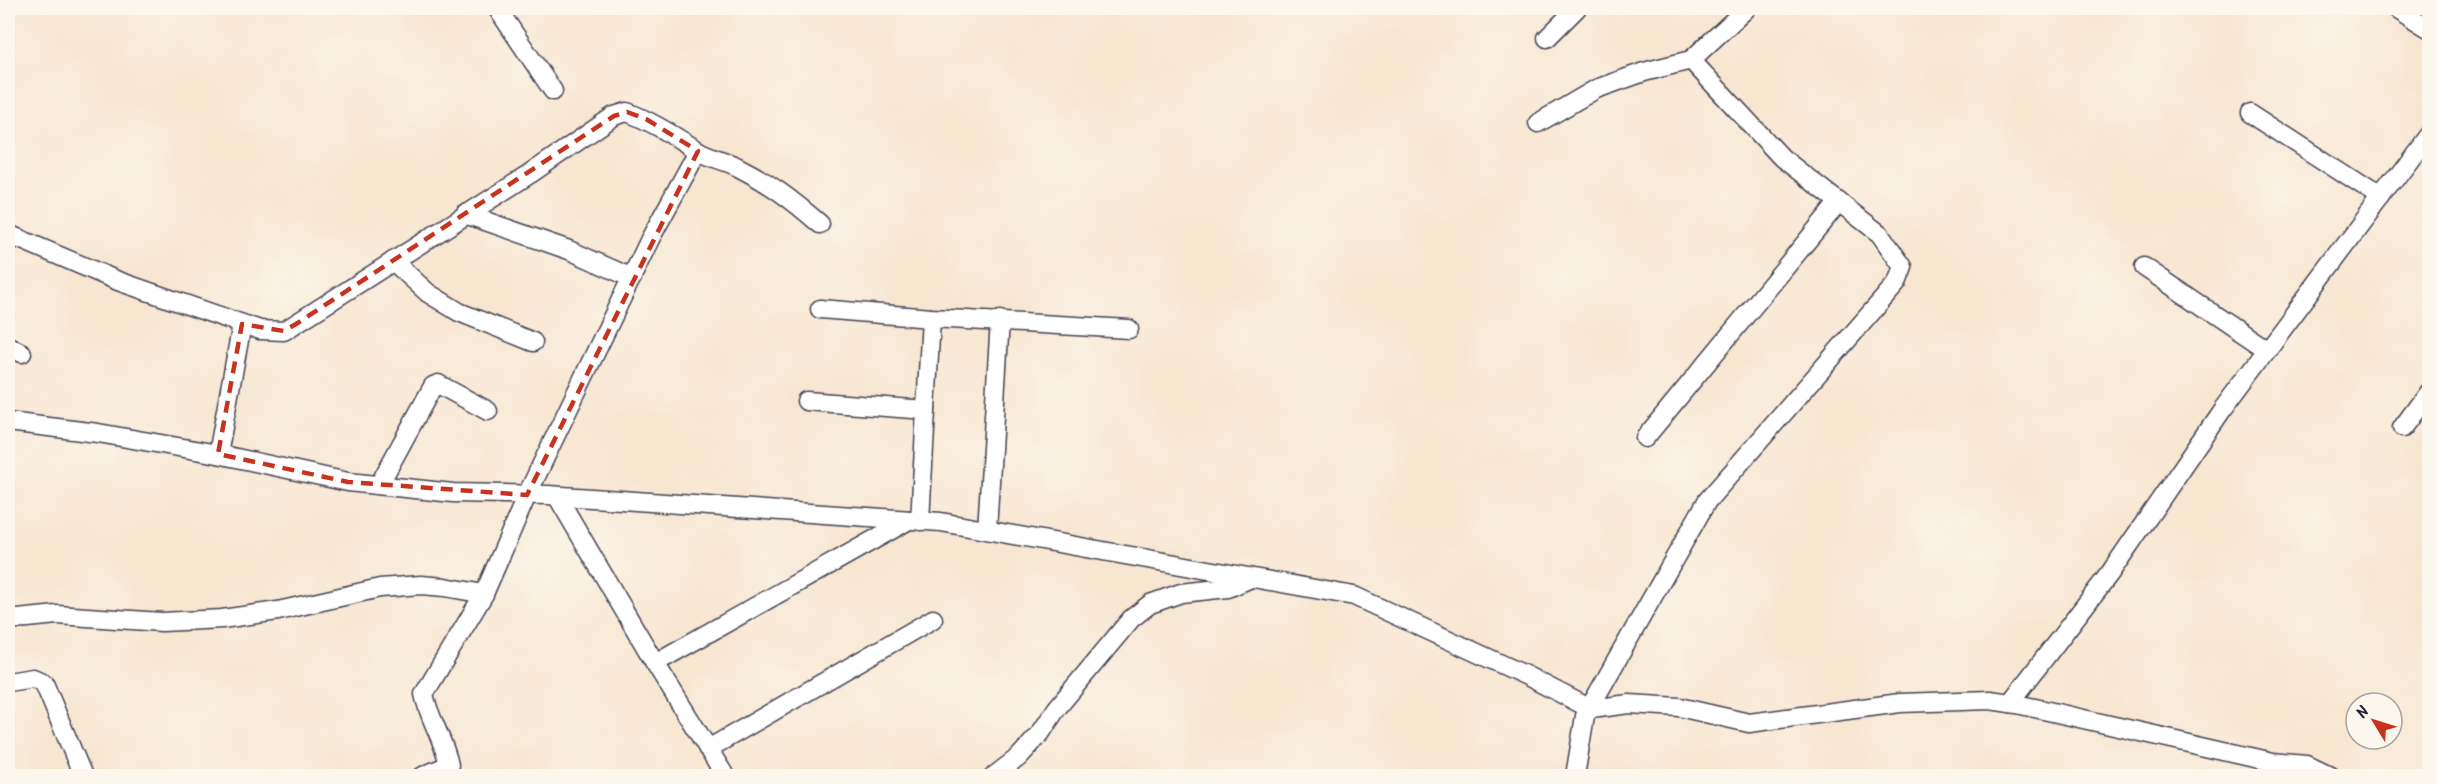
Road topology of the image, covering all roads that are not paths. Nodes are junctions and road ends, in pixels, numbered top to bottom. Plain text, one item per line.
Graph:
1 (497, 8) edge
2 (1577, 8) edge
3 (1748, 8) edge
4 (2396, 8) edge
5 (2430, 30) edge
6 (1546, 38) dead end
7 (1691, 60) junction
8 (553, 91) dead end
9 (2250, 113) dead end
10 (1538, 123) dead end
11 (2430, 132) edge
12 (698, 151) junction
13 (2381, 198) junction
14 (1839, 202) junction
15 (465, 214) junction
16 (820, 224) dead end
17 (8, 234) edge
18 (393, 261) junction
19 (2144, 267) dead end
20 (632, 279) junction
21 (820, 309) dead end
22 (931, 318) junction
23 (999, 320) junction
24 (242, 324) junction
25 (1129, 329) dead end
26 (533, 342) dead end
27 (2267, 350) junction
28 (2430, 390) edge
29 (806, 400) dead end
30 (488, 411) dead end
31 (926, 411) junction
32 (8, 422) edge
33 (2402, 428) dead end
34 (1645, 438) dead end
35 (218, 454) junction
36 (379, 485) junction
37 (526, 495) junction
38 (557, 496) junction
39 (915, 520) junction
40 (987, 530) junction
41 (1251, 578) junction
42 (484, 594) junction
43 (933, 619) dead end
44 (8, 620) edge
45 (655, 663) junction
46 (8, 682) edge
47 (2010, 703) junction
48 (1591, 709) junction
49 (708, 749) junction
50 (83, 777) edge
51 (423, 777) edge
52 (725, 777) edge
53 (994, 777) edge
54 (1575, 777) edge
55 (2330, 777) edge

1 - 8 street
2 - 6 street
3 - 7 street
4 - 5 street
7 - 10 street
7 - 14 street
9 - 13 street
11 - 13 street
12 - 15 street
12 - 16 street
12 - 20 street
13 - 27 street
14 - 34 street
14 - 48 street
15 - 18 street
15 - 20 street
17 - 24 street
18 - 24 street
18 - 26 street
19 - 27 street
20 - 37 street
21 - 22 street
22 - 23 street
22 - 31 street
23 - 25 street
23 - 40 street
24 - 35 street
27 - 47 street
28 - 33 street
29 - 31 street
30 - 36 street
31 - 39 street
32 - 35 street
35 - 36 street
36 - 37 street
37 - 38 street
37 - 42 street
38 - 39 street
38 - 45 street
39 - 40 street
39 - 45 street
40 - 41 street
41 - 48 street
41 - 53 street
42 - 44 street
42 - 51 street
43 - 49 street
45 - 49 street
46 - 50 street
47 - 48 street
47 - 55 street
48 - 54 street
49 - 52 street

